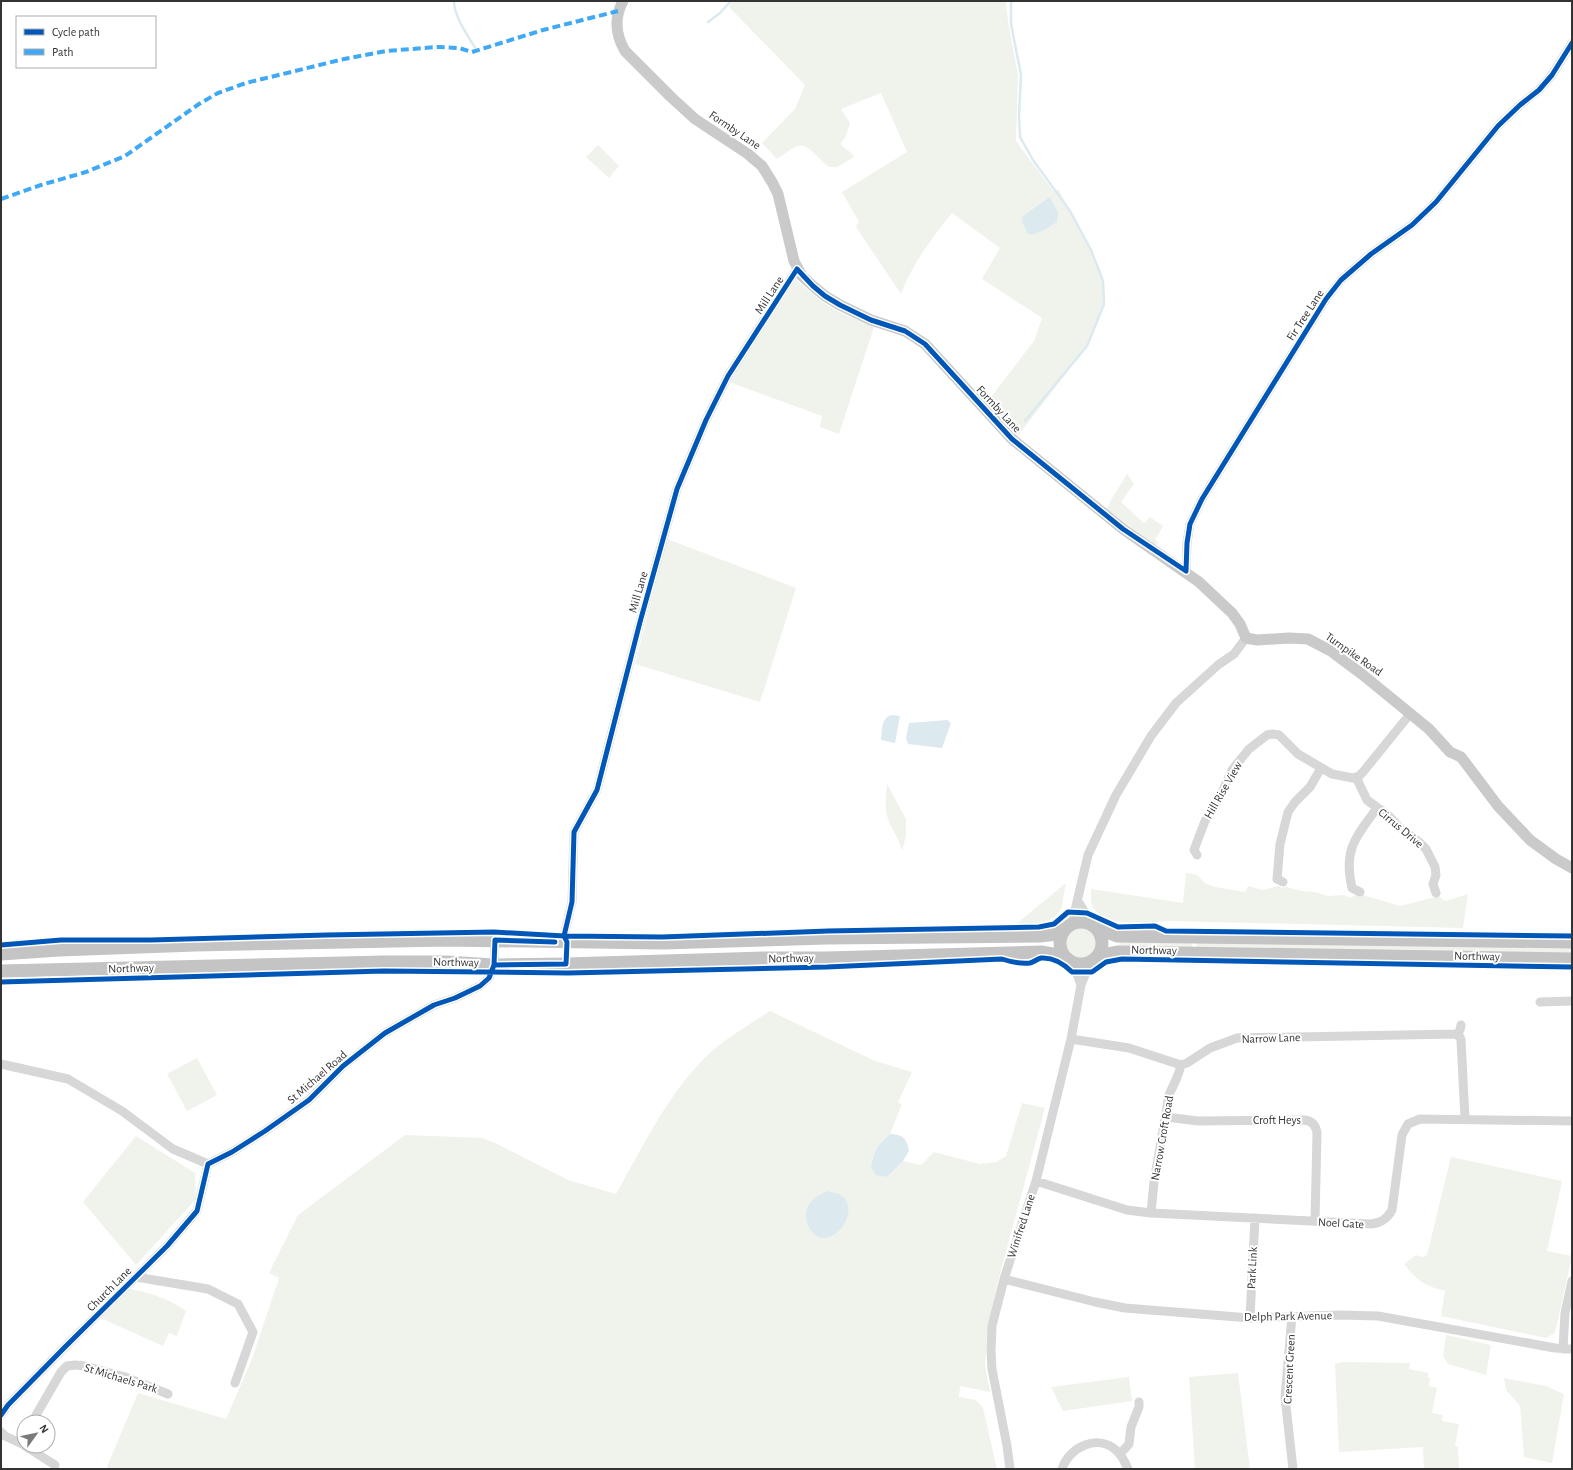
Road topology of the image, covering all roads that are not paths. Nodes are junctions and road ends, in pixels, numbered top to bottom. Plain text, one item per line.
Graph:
1 (623, 1) edge
2 (1572, 43) edge
3 (797, 269) junction
4 (1186, 571) junction
5 (1246, 638) junction
6 (1410, 714) junction
7 (1321, 768) junction
8 (1356, 777) junction
9 (1377, 808) junction
10 (1192, 852) dead end
11 (1572, 868) edge
12 (1276, 881) dead end
13 (1432, 888) dead end
14 (1354, 891) dead end
15 (1078, 901) junction
16 (1068, 926) junction
17 (1094, 926) junction
18 (495, 940) junction
19 (566, 942) junction
20 (1572, 942) edge
21 (1, 954) edge
22 (1068, 959) junction
23 (1094, 959) junction
24 (1572, 959) edge
25 (494, 964) junction
26 (566, 964) junction
27 (1, 972) edge
28 (1082, 985) junction
29 (1572, 1001) edge
30 (1540, 1002) dead end
31 (1461, 1025) dead end
32 (1457, 1034) junction
33 (1071, 1039) junction
34 (1, 1064) edge
35 (1181, 1065) junction
36 (1166, 1117) junction
37 (1465, 1119) junction
38 (1572, 1121) edge
39 (208, 1164) junction
40 (1036, 1181) junction
41 (1151, 1213) junction
42 (1255, 1218) junction
43 (1315, 1221) junction
44 (136, 1276) junction
45 (1004, 1278) junction
46 (1572, 1281) edge
47 (1292, 1316) junction
48 (1250, 1318) junction
49 (1567, 1349) edge
50 (235, 1383) dead end
51 (168, 1394) dead end
52 (1139, 1402) dead end
53 (4, 1403) edge
54 (37, 1414) edge
55 (1, 1415) edge
56 (1, 1432) edge
57 (16, 1440) edge
58 (38, 1454) edge
59 (1120, 1454) junction
60 (55, 1466) dead end
61 (1010, 1469) edge
62 (1062, 1469) edge
63 (1128, 1469) edge
64 (1293, 1469) edge

1 - 3 main road, Formby Lane
2 - 4 street, Fir Tree Lane
3 - 4 main road, Formby Lane
3 - 19 street, Mill Lane
4 - 5 main road, Formby Lane
5 - 6 main road, Turnpike Road
5 - 15 street
6 - 8 street
6 - 11 main road, Turnpike Road
7 - 8 street, Hill Rise View
7 - 10 street, Hill Rise View
7 - 12 street
8 - 9 street, Cirrus Drive
9 - 13 street, Cirrus Drive
9 - 14 street
15 - 16 street
15 - 17 street
16 - 17 highway
16 - 19 highway, Northway
16 - 22 highway
17 - 20 highway, Northway
17 - 23 highway
18 - 19 highway, Northway
18 - 21 highway, Northway
18 - 25 street
19 - 26 highway
22 - 23 highway
22 - 26 highway, Northway
22 - 28 street
23 - 24 highway, Northway
23 - 28 street, Winifred Lane
25 - 26 highway, Northway
25 - 27 highway, Northway
25 - 39 street, St Michael Road
28 - 33 street, Winifred Lane
29 - 30 street
31 - 32 street
32 - 35 street, Narrow Lane
32 - 37 street
33 - 35 street
33 - 40 street, Winifred Lane
34 - 39 street
35 - 36 street, Narrow Croft Road
36 - 41 street, Narrow Croft Road
36 - 43 street, Croft Heys
37 - 38 street, Noel Gate
37 - 43 street, Noel Gate
39 - 44 street, Church Lane
40 - 41 street, Noel Gate
40 - 45 street, Winifred Lane
41 - 42 street, Noel Gate
42 - 43 street, Noel Gate
42 - 48 street, Park Link
44 - 50 street
44 - 53 street, Church Lane
45 - 48 street, Delph Park Avenue
45 - 61 street, Winifred Lane
46 - 49 street
47 - 48 street, Delph Park Avenue
47 - 49 street, Delph Park Avenue
47 - 64 street, Crescent Green
51 - 54 street, St Michaels Park
52 - 59 street
53 - 55 street, Church Lane
56 - 57 street
58 - 60 street
59 - 62 street
59 - 63 street

